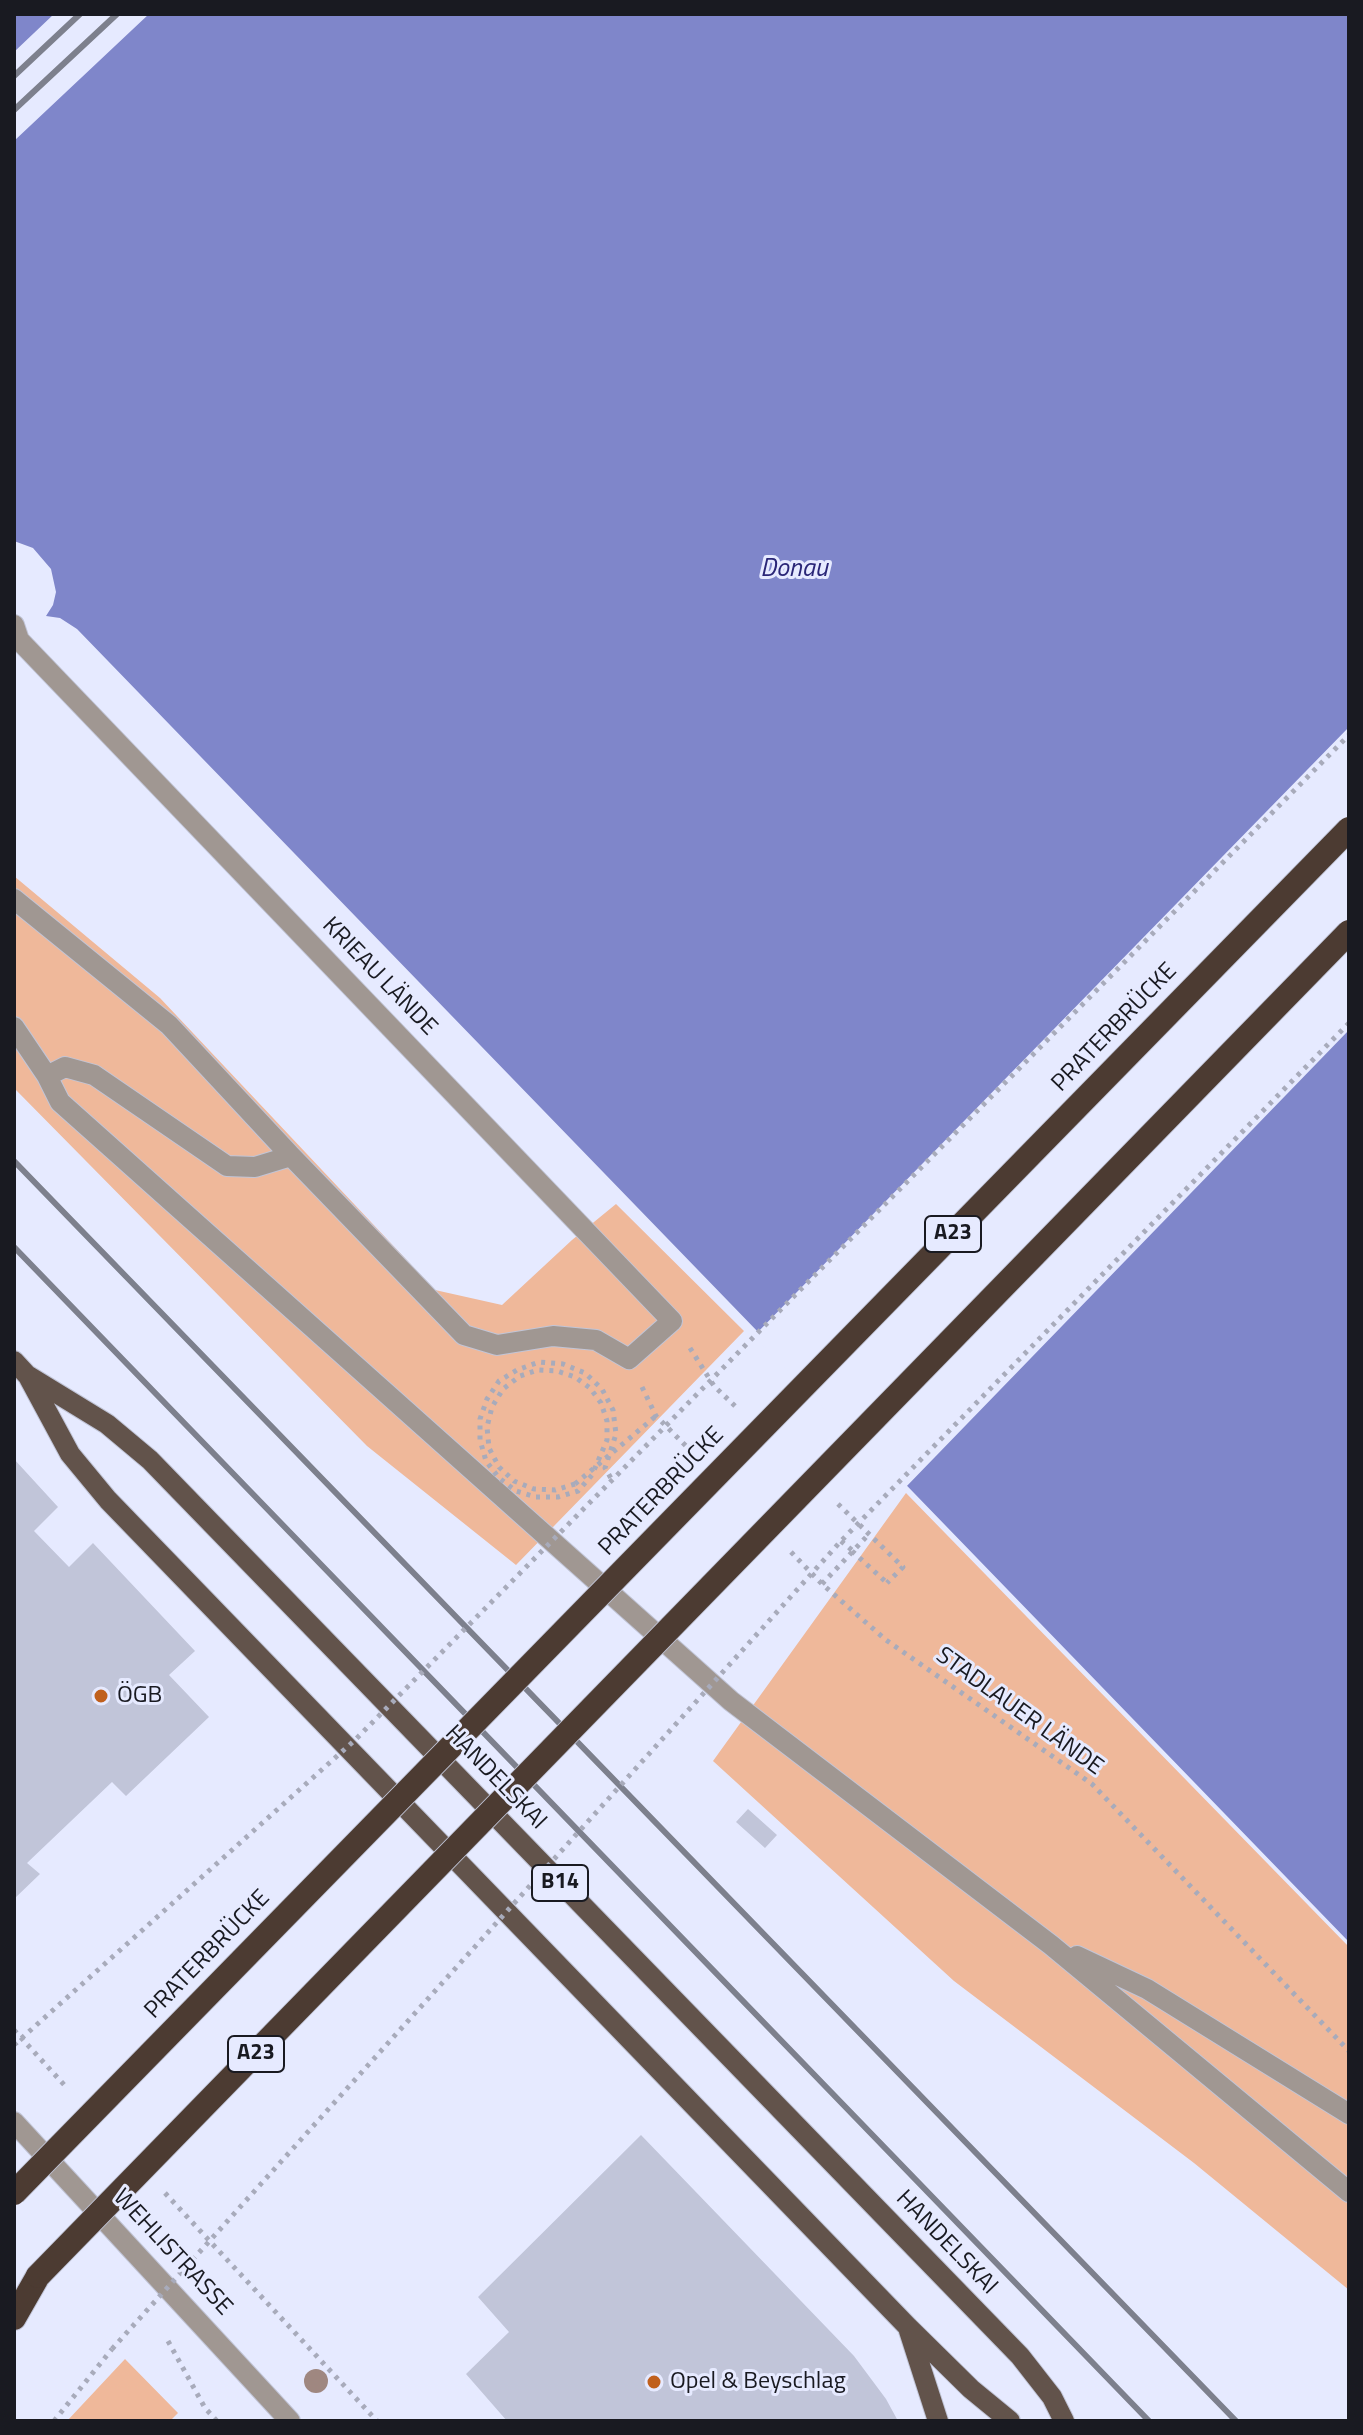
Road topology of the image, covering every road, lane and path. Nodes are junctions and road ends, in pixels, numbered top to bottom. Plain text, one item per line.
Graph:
1 (14, 625) edge
2 (1349, 735) edge
3 (1349, 829) edge
4 (14, 899) edge
5 (1349, 932) edge
6 (1349, 1023) edge
7 (14, 1027) edge
8 (47, 1076) junction
9 (291, 1156) junction
10 (20, 1368) edge
11 (700, 1461) dead end
12 (612, 1480) junction
13 (841, 1541) junction
14 (789, 1550) dead end
15 (852, 1551) junction
16 (887, 1583) junction
17 (822, 1584) junction
18 (1051, 1945) junction
19 (14, 2030) edge
20 (14, 2045) edge
21 (1349, 2051) edge
22 (77, 2099) dead end
23 (1349, 2114) edge
24 (14, 2122) edge
25 (162, 2189) dead end
26 (1349, 2192) edge
27 (14, 2193) edge
28 (38, 2276) junction
29 (14, 2301) edge
30 (138, 2303) dead end
31 (149, 2314) dead end
32 (14, 2318) edge
33 (908, 2327) junction
34 (167, 2339) dead end
35 (54, 2421) edge
36 (217, 2421) edge
37 (290, 2421) edge
38 (377, 2421) edge
39 (938, 2421) edge
40 (1010, 2421) edge
41 (1064, 2421) edge

1 - 9 street, KRIEAU LÄNDE
2 - 12 path, bridge
3 - 27 highway, PRATERBRÜCKE / A23, bridge
4 - 9 street
5 - 28 highway, A23, bridge
6 - 13 path, bridge
7 - 8 street
8 - 9 street
8 - 18 street
10 - 33 main road, HANDELSKAI / B14
10 - 41 main road, HANDELSKAI / B14
11 - 12 path, bridge
12 - 20 path, bridge
13 - 16 path, bridge
13 - 35 path, bridge
14 - 17 path, STADLAUER LÄNDE
15 - 16 path
15 - 16 path
15 - 17 path
17 - 21 path, STADLAUER LÄNDE
18 - 23 street
18 - 26 street
19 - 22 path
24 - 37 street, WEHLISTRASSE
25 - 38 path
28 - 29 highway, A23
28 - 32 highway
30 - 31 path
33 - 39 main road
33 - 40 main road, HANDELSKAI / B14
34 - 36 path

